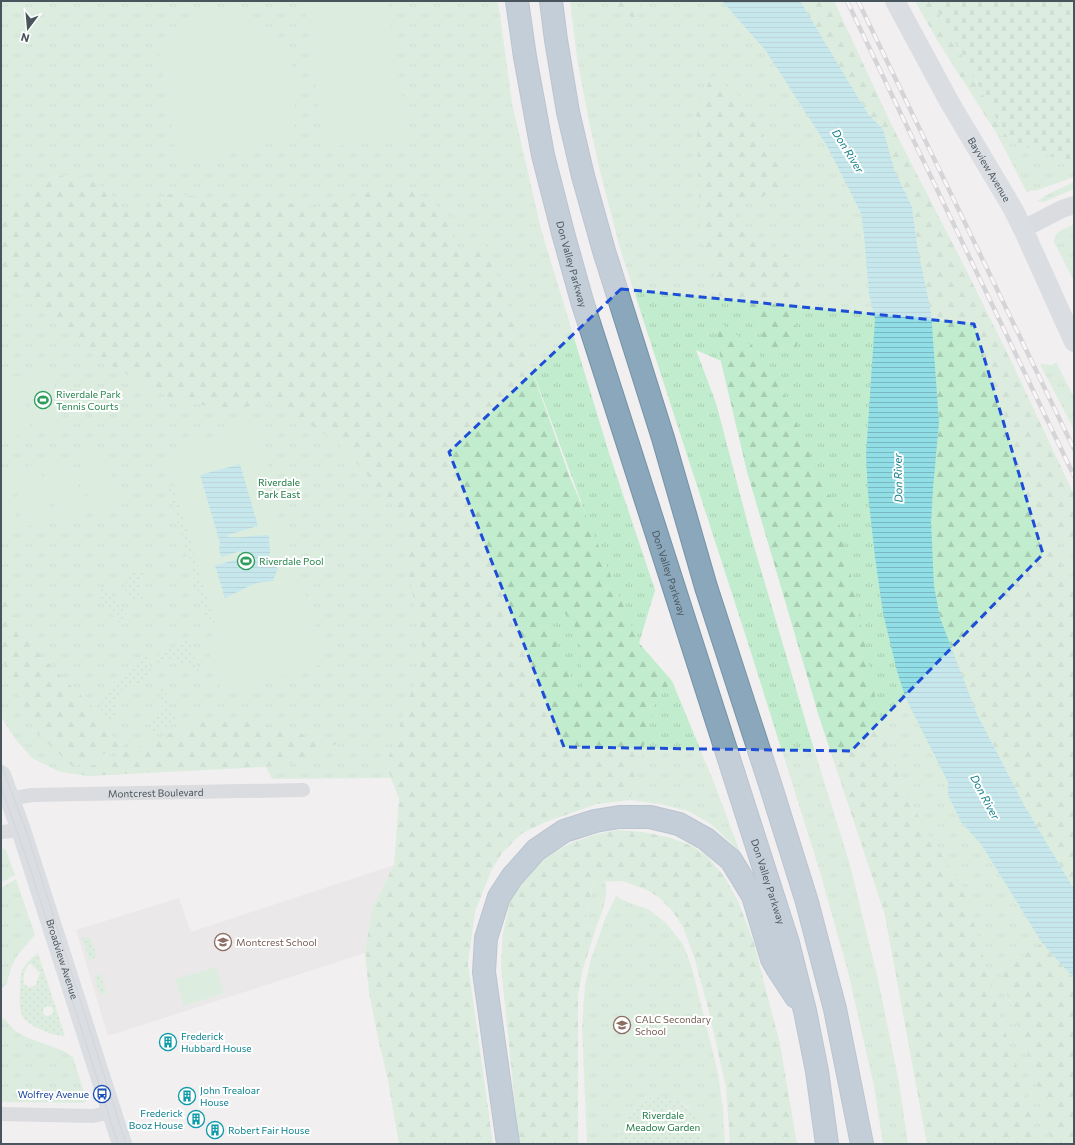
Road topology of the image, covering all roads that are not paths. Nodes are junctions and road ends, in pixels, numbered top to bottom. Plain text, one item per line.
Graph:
1 (517, 1) edge
2 (551, 1) edge
3 (895, 1) edge
4 (1074, 205) edge
5 (1023, 230) junction
6 (1074, 342) edge
7 (1, 775) edge
8 (303, 790) dead end
9 (10, 799) junction
10 (21, 830) junction
11 (1, 832) edge
12 (805, 1011) junction
13 (112, 1112) junction
14 (1, 1114) edge
15 (122, 1144) edge
16 (508, 1144) edge
17 (827, 1144) edge
18 (862, 1144) edge

1 - 12 highway, Don Valley Parkway
2 - 18 highway
3 - 5 main road, Bayview Avenue
4 - 5 street
5 - 6 main road, Bayview Avenue
7 - 9 main road, Broadview Avenue
8 - 9 street, Montcrest Boulevard
9 - 10 main road, Broadview Avenue
10 - 11 street
10 - 13 main road, Broadview Avenue
12 - 16 highway
12 - 17 highway, Don Valley Parkway
13 - 14 street
13 - 15 main road, Broadview Avenue

